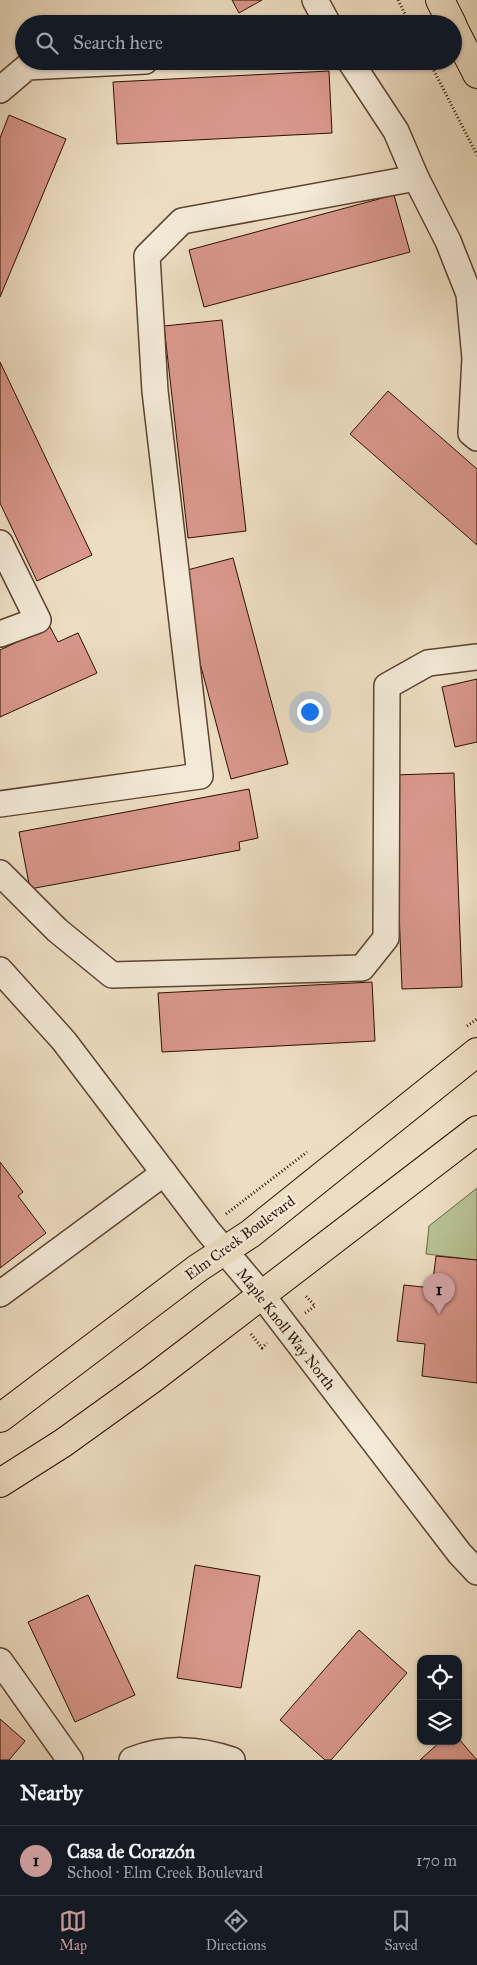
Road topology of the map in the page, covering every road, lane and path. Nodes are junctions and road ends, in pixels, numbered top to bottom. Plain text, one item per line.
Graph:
1 (315, 0) edge
2 (398, 0) edge
3 (440, 0) edge
4 (323, 15) edge
5 (406, 15) edge
6 (447, 15) edge
7 (462, 45) edge
8 (23, 70) edge
9 (356, 70) edge
10 (434, 70) edge
11 (477, 74) edge
12 (0, 90) edge
13 (477, 155) edge
14 (416, 178) junction
15 (473, 294) edge
16 (476, 357) edge
17 (477, 438) edge
18 (0, 543) edge
19 (0, 634) edge
20 (477, 657) edge
21 (0, 804) edge
22 (0, 873) edge
23 (0, 970) edge
24 (477, 1018) edge
25 (469, 1041) edge
26 (477, 1130) edge
27 (314, 1146) dead end
28 (164, 1173) junction
29 (216, 1240) junction
30 (0, 1294) edge
31 (261, 1294) junction
32 (0, 1418) edge
33 (0, 1483) edge
34 (477, 1572) edge
35 (0, 1661) edge
36 (70, 1760) edge
37 (132, 1760) edge
38 (232, 1760) edge

1 - 4 street
2 - 5 path
3 - 6 main road
7 - 11 main road
8 - 12 street
9 - 14 street
10 - 13 path
14 - 15 street
14 - 21 street
15 - 16 street
16 - 17 street
18 - 19 street
20 - 22 street
23 - 28 street, Maple Knoll Way North
24 - 25 path
25 - 29 main road, Elm Creek Boulevard
26 - 31 main road
27 - 29 path
28 - 29 street, Maple Knoll Way North
28 - 30 street
29 - 31 street, Maple Knoll Way North
29 - 32 main road, Elm Creek Boulevard
31 - 33 main road
31 - 34 street, Maple Knoll Way North
35 - 36 street
37 - 38 street

